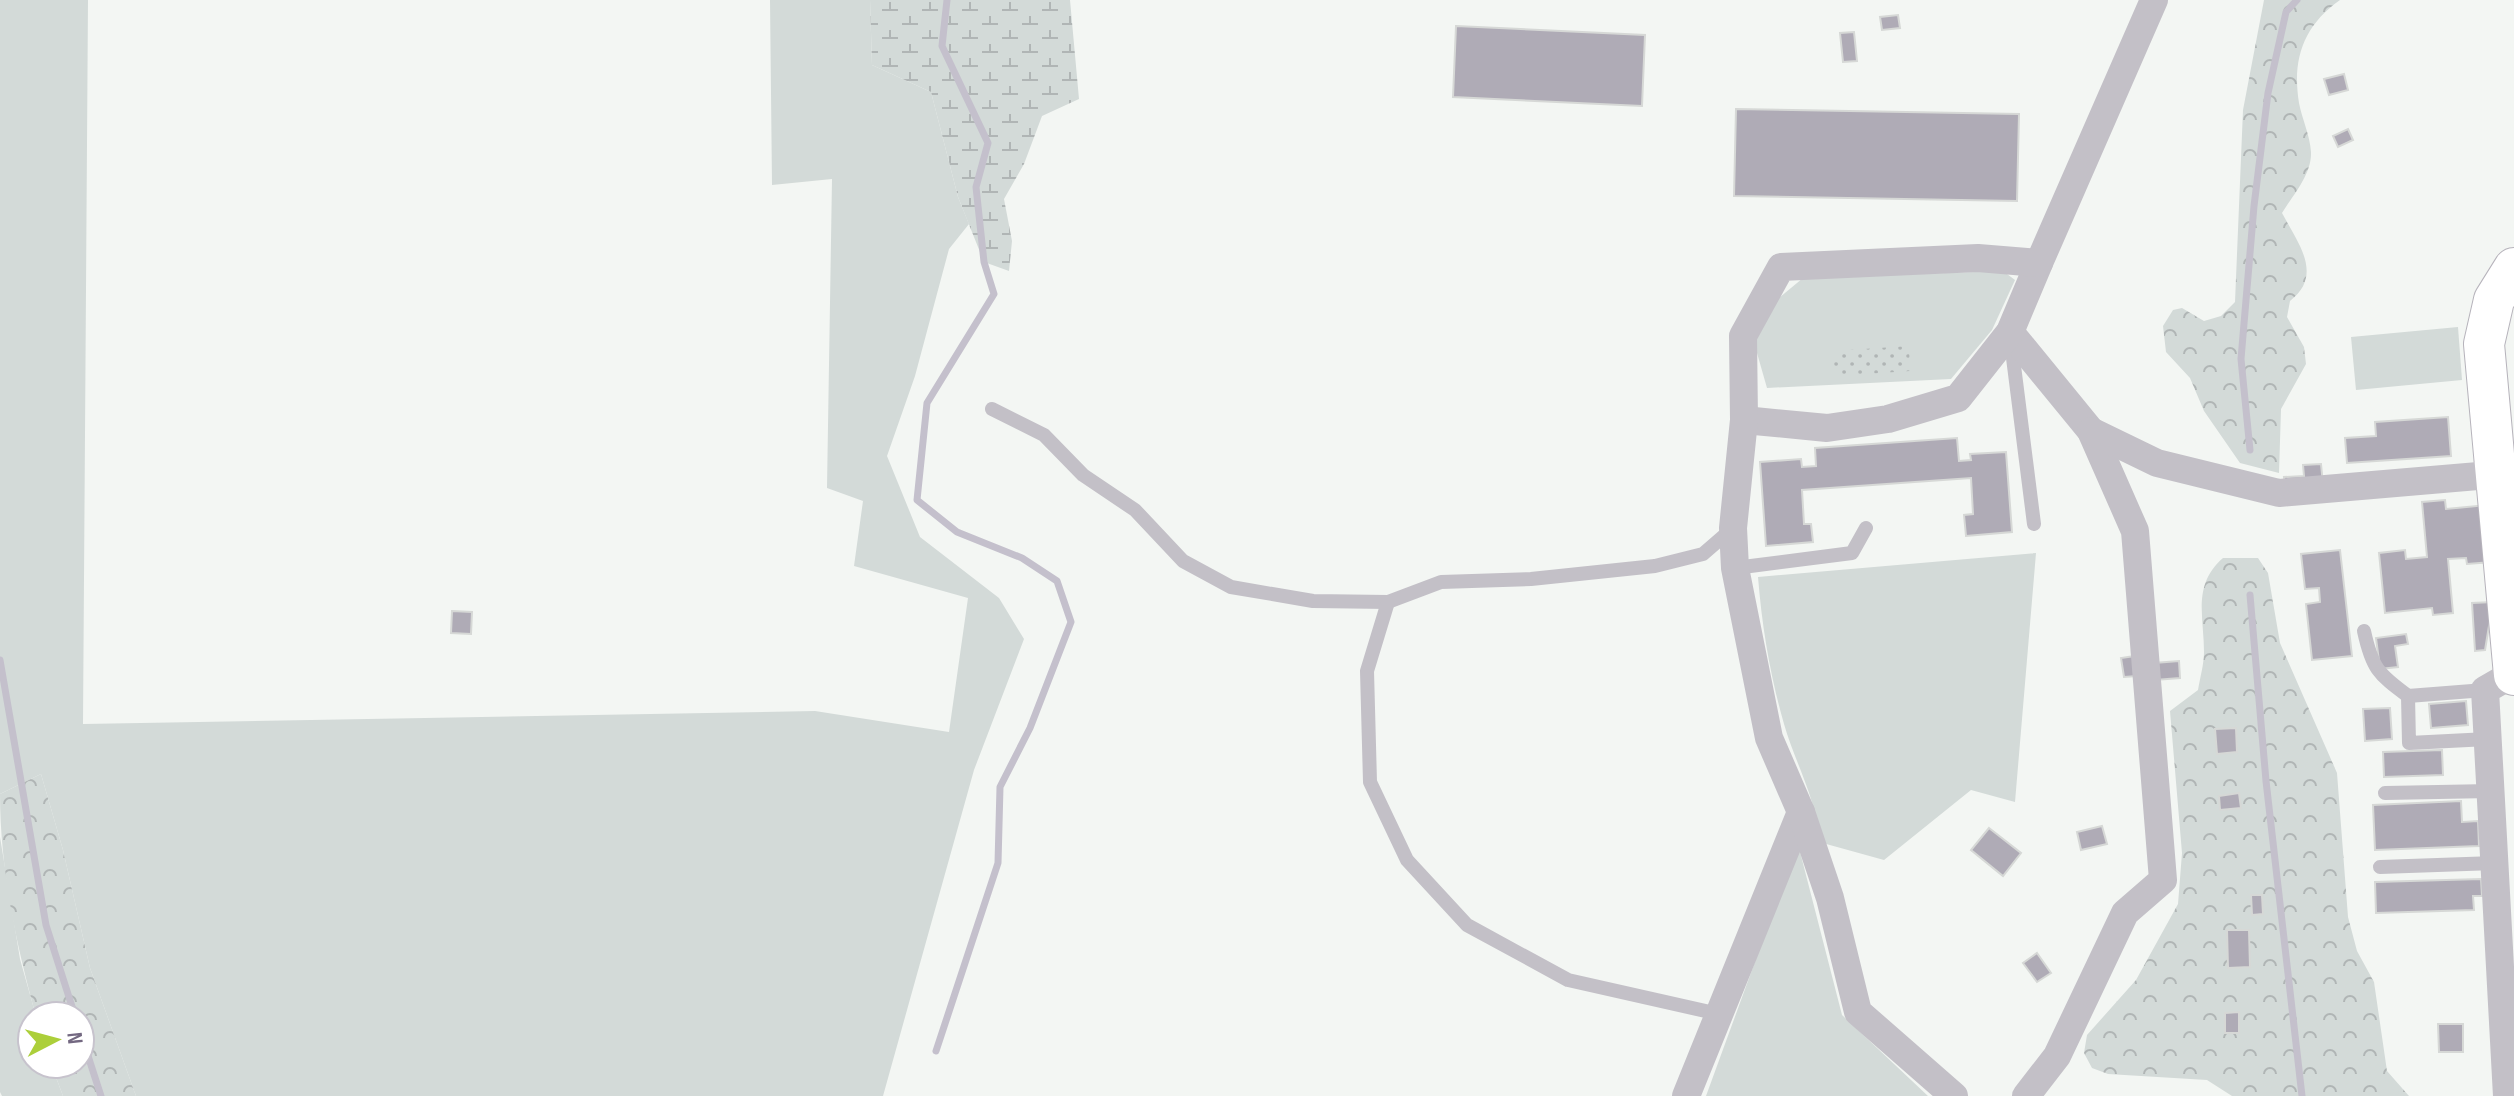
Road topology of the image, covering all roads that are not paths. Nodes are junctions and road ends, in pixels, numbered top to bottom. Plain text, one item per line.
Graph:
1 (2154, 0) edge
2 (2039, 263) junction
3 (2514, 268) edge
4 (2502, 315) edge
5 (2010, 332) junction
6 (992, 409) dead end
7 (1744, 420) junction
8 (2091, 431) junction
9 (2506, 473) edge
10 (2034, 524) dead end
11 (1733, 528) junction
12 (1866, 528) dead end
13 (1735, 568) junction
14 (1388, 602) junction
15 (2364, 631) dead end
16 (2504, 680) edge
17 (2408, 696) junction
18 (2488, 739) junction
19 (2491, 791) junction
20 (2385, 793) dead end
21 (1801, 812) junction
22 (2495, 863) junction
23 (2380, 867) dead end
24 (1719, 1014) junction
25 (2509, 1021) edge
26 (1686, 1096) edge
27 (1954, 1096) edge
28 (2026, 1096) edge
29 (2507, 1096) edge

1 - 2 street
2 - 5 street
2 - 7 street
3 - 4 street
4 - 9 street
5 - 7 street
5 - 8 street
5 - 10 lane
6 - 14 lane
7 - 11 street
8 - 9 street
8 - 28 street
9 - 16 street
11 - 13 street
11 - 14 lane
12 - 13 lane
13 - 21 street
14 - 24 lane
15 - 17 lane
16 - 17 lane
16 - 18 street
17 - 18 lane
18 - 19 street
19 - 20 lane
19 - 22 street
21 - 24 street
21 - 27 street
22 - 23 lane
22 - 25 street
24 - 26 street
25 - 29 street

